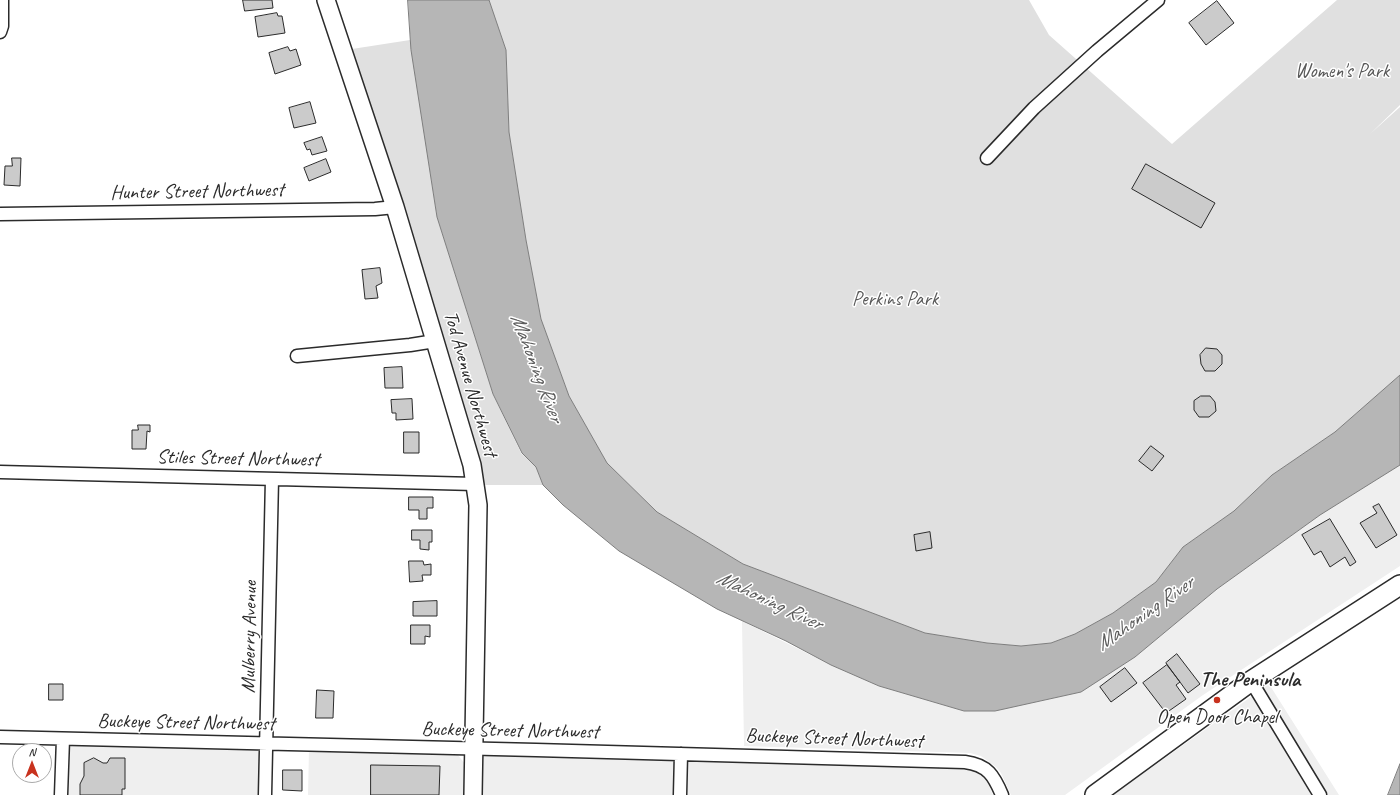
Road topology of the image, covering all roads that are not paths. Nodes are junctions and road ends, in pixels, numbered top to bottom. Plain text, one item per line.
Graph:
1 (2, 0) edge
2 (326, 0) edge
3 (1158, 0) edge
4 (0, 32) edge
5 (987, 158) dead end
6 (395, 207) junction
7 (0, 214) edge
8 (435, 341) junction
9 (297, 356) dead end
10 (0, 472) edge
11 (272, 479) junction
12 (475, 484) junction
13 (1400, 585) edge
14 (1251, 681) junction
15 (0, 737) edge
16 (63, 739) junction
17 (267, 744) junction
18 (474, 749) junction
19 (681, 754) junction
20 (61, 795) edge
21 (265, 795) edge
22 (473, 795) edge
23 (680, 795) edge
24 (1002, 795) edge
25 (1095, 795) edge
26 (1320, 795) edge

1 - 4 street
2 - 6 main road, Tod Avenue Northwest
3 - 5 street
6 - 7 street, Hunter Street Northwest
6 - 8 main road, Tod Avenue Northwest
8 - 9 street
8 - 12 main road, Tod Avenue Northwest
10 - 11 street, Stiles Street Northwest
11 - 12 street, Stiles Street Northwest
11 - 17 street, Mulberry Avenue
12 - 18 main road, Tod Avenue Northwest
13 - 14 main road
14 - 25 main road
14 - 26 street
15 - 16 street, Buckeye Street Northwest
16 - 17 street, Buckeye Street Northwest
16 - 20 street
17 - 18 street, Buckeye Street Northwest
17 - 21 street, Mulberry Avenue
18 - 19 street, Buckeye Street Northwest
18 - 22 main road, Tod Avenue Northwest
19 - 23 street
19 - 24 street, Buckeye Street Northwest

